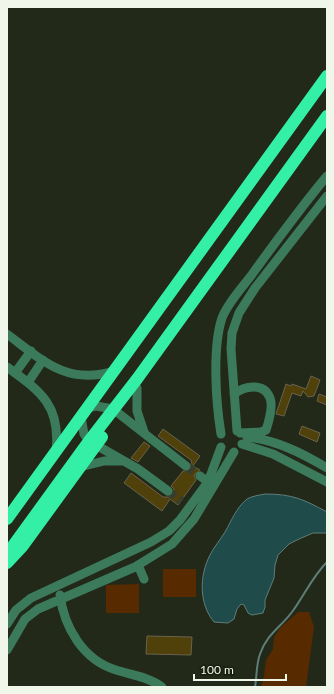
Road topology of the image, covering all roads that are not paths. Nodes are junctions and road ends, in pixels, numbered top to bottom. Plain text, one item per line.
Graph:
1 (327, 76) edge
2 (327, 116) edge
3 (327, 176) edge
4 (327, 196) edge
5 (241, 233) junction
6 (7, 334) edge
7 (30, 351) junction
8 (43, 360) junction
9 (7, 367) edge
10 (114, 370) junction
11 (15, 373) junction
12 (29, 381) junction
13 (137, 388) junction
14 (234, 394) junction
15 (116, 411) junction
16 (84, 412) junction
17 (221, 434) junction
18 (145, 435) junction
19 (241, 436) junction
20 (92, 443) junction
21 (221, 447) junction
22 (56, 451) junction
23 (234, 452) junction
24 (126, 462) junction
25 (186, 466) tunnel mouth
26 (80, 467) junction
27 (327, 468) edge
28 (200, 476) tunnel mouth
29 (327, 482) edge
30 (211, 484) junction
31 (168, 491) tunnel mouth
32 (185, 504) junction
33 (198, 513) junction
34 (7, 519) edge
35 (7, 554) edge
36 (7, 563) edge
37 (138, 565) junction
38 (144, 579) dead end
39 (58, 585) junction
40 (60, 599) junction
41 (7, 624) edge
42 (7, 650) edge
43 (162, 687) edge

1 - 10 highway
2 - 5 highway
3 - 17 street
4 - 14 street
5 - 13 highway
5 - 15 highway
6 - 7 street
7 - 8 street
7 - 11 street
8 - 10 street
8 - 12 street
9 - 11 street
10 - 16 highway
11 - 12 street
12 - 22 street
13 - 15 highway
13 - 18 street
14 - 19 street
14 - 19 street
15 - 16 street
15 - 18 street
15 - 20 highway
16 - 20 street
16 - 22 highway
17 - 19 street
17 - 21 street
18 - 25 street
19 - 23 street
19 - 27 street
19 - 29 street
20 - 24 street
20 - 26 highway
20 - 35 highway
21 - 23 street
21 - 30 street
22 - 34 highway
23 - 30 street
24 - 26 street
24 - 31 street
26 - 36 highway
28 - 30 street
30 - 32 street
30 - 33 street
32 - 33 street
32 - 39 street
33 - 37 street
37 - 38 street
37 - 40 street
39 - 40 street
39 - 41 street
40 - 42 street
40 - 43 street

